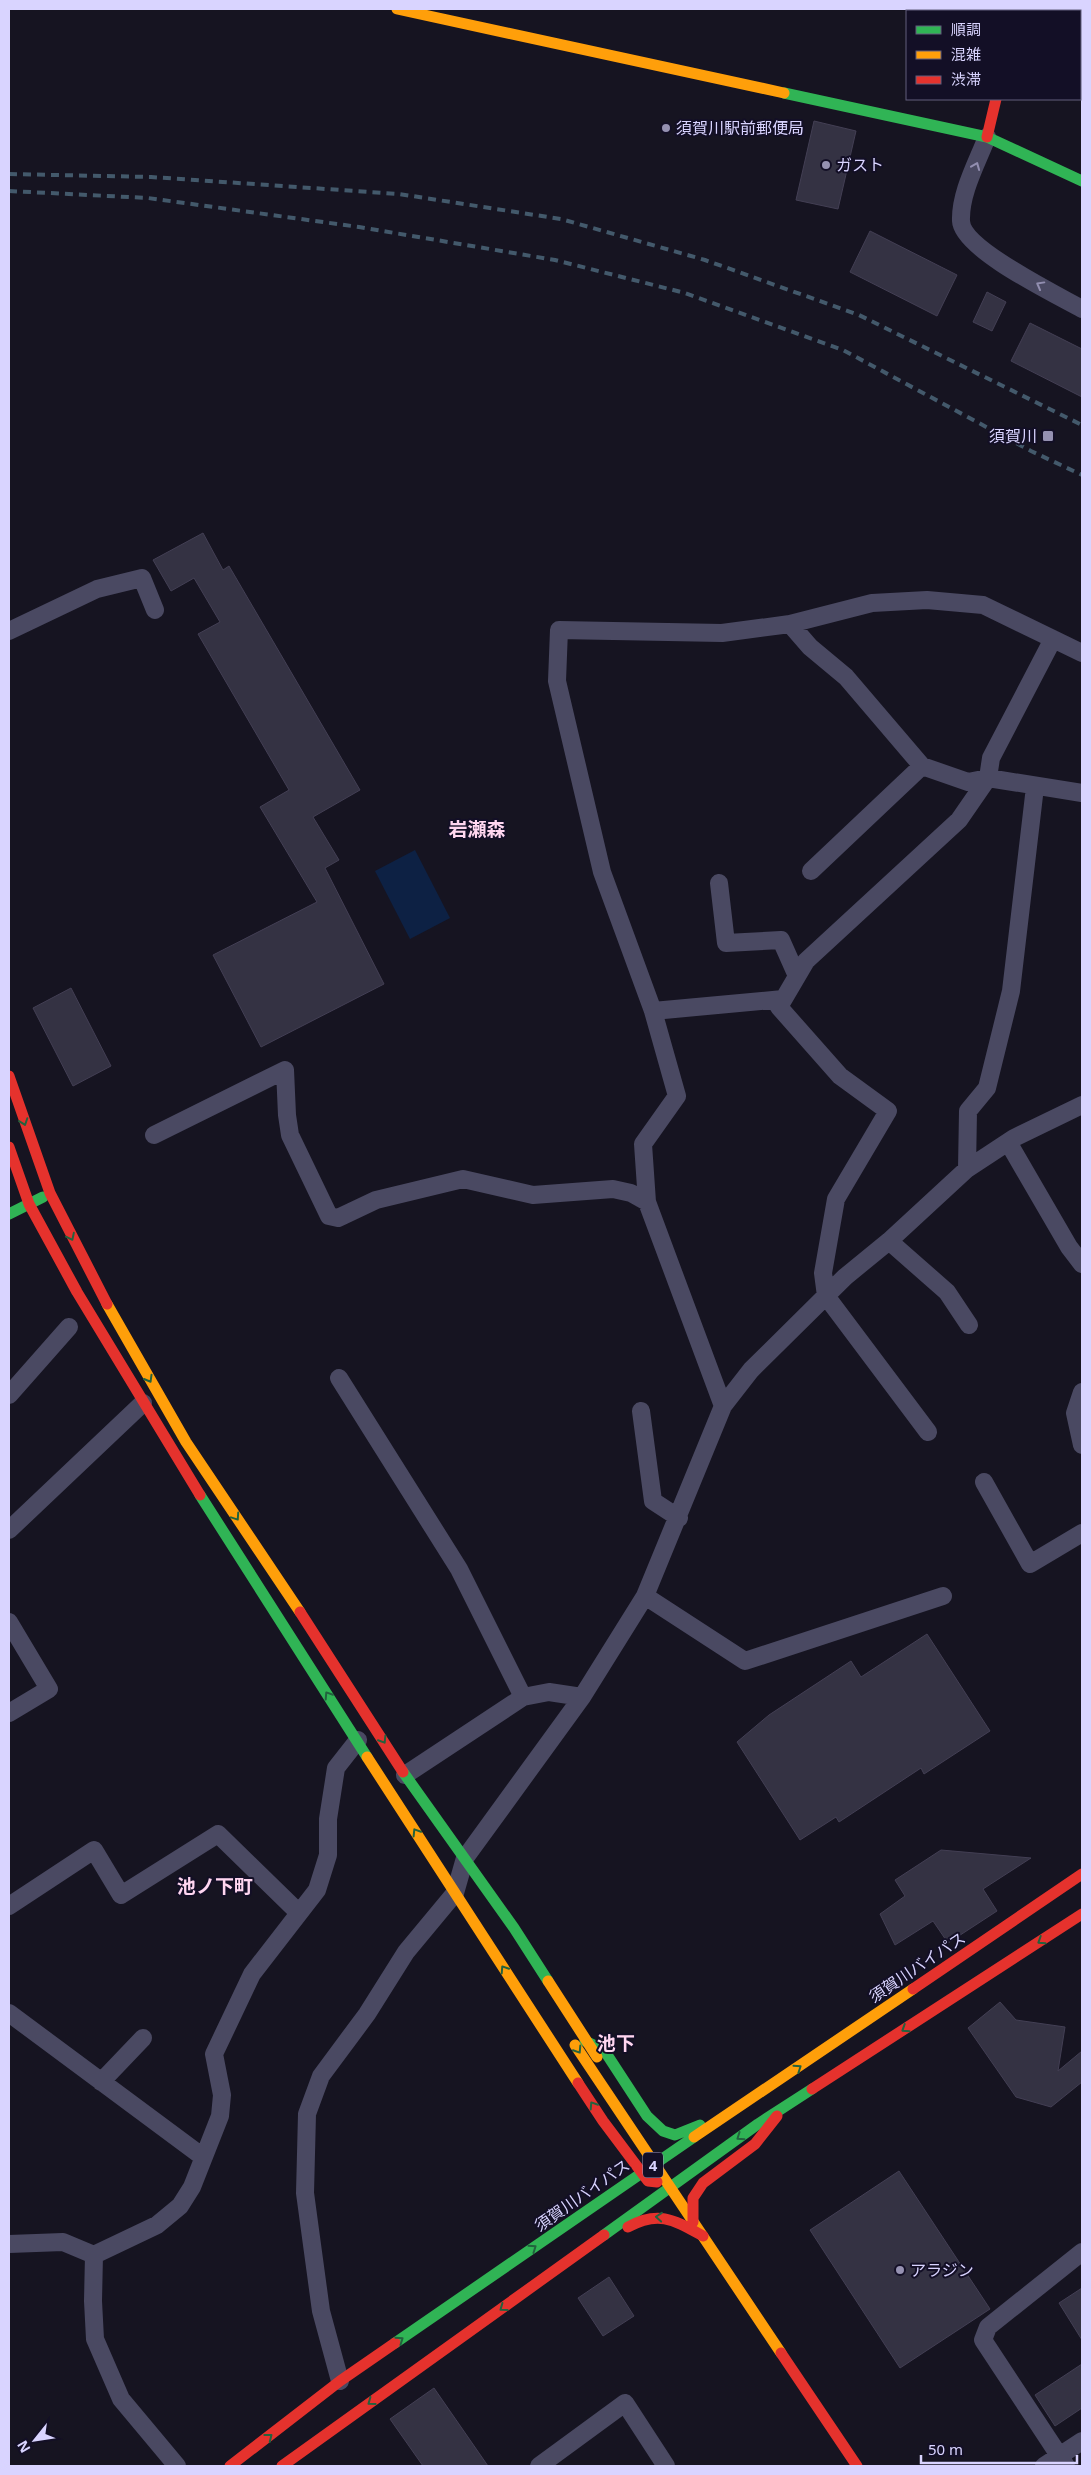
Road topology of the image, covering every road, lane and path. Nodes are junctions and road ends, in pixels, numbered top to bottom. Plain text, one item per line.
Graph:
1 (397, 9) edge
2 (996, 100) edge
3 (987, 137) junction
4 (1082, 181) edge
5 (1082, 309) edge
6 (155, 610) dead end
7 (790, 624) junction
8 (9, 631) edge
9 (1054, 639) junction
10 (1082, 653) edge
11 (922, 766) junction
12 (988, 778) junction
13 (1035, 787) junction
14 (1082, 793) edge
15 (811, 871) dead end
16 (719, 883) dead end
17 (797, 976) junction
18 (783, 999) junction
19 (653, 1011) junction
20 (9, 1076) edge
21 (1081, 1108) edge
22 (154, 1135) dead end
23 (1008, 1142) junction
24 (9, 1147) edge
25 (967, 1169) junction
26 (50, 1194) junction
27 (648, 1202) junction
28 (29, 1204) junction
29 (9, 1214) edge
30 (889, 1241) junction
31 (1082, 1264) edge
32 (826, 1296) junction
33 (969, 1325) dead end
34 (69, 1327) dead end
35 (339, 1378) dead end
36 (1082, 1392) edge
37 (9, 1395) edge
38 (143, 1403) junction
39 (723, 1406) junction
40 (641, 1412) dead end
41 (928, 1432) dead end
42 (1082, 1445) edge
43 (984, 1482) dead end
44 (679, 1518) junction
45 (9, 1530) edge
46 (1082, 1533) edge
47 (645, 1596) junction
48 (942, 1596) dead end
49 (9, 1622) edge
50 (523, 1697) junction
51 (582, 1697) junction
52 (9, 1713) edge
53 (358, 1740) junction
54 (405, 1775) junction
55 (465, 1858) junction
56 (1082, 1874) edge
57 (455, 1893) junction
58 (9, 1906) edge
59 (299, 1914) junction
60 (1082, 1914) edge
61 (491, 1917) dead end
62 (9, 2013) edge
63 (568, 2034) dead end
64 (143, 2038) dead end
65 (585, 2041) junction
66 (101, 2082) junction
67 (770, 2087) junction
68 (783, 2108) junction
69 (603, 2120) junction
70 (668, 2154) junction
71 (204, 2157) junction
72 (654, 2164) junction
73 (642, 2173) junction
74 (664, 2180) junction
75 (693, 2222) junction
76 (562, 2228) junction
77 (703, 2236) junction
78 (9, 2244) edge
79 (1082, 2252) edge
80 (94, 2255) junction
81 (566, 2262) junction
82 (340, 2381) junction
83 (1082, 2441) edge
84 (1062, 2461) edge
85 (177, 2466) edge
86 (230, 2466) edge
87 (282, 2466) edge
88 (539, 2466) edge
89 (666, 2466) edge
90 (857, 2466) edge
91 (1044, 2466) edge

1 - 3 main road
2 - 3 main road
3 - 4 main road
5 -> 3 street
6 - 8 street
7 - 9 street
7 - 11 street
7 - 19 street
9 - 10 street
9 - 12 street
11 - 12 street
11 - 15 street
12 - 13 street
12 - 17 street
13 - 14 street
13 - 25 street
16 - 17 street
17 - 18 street
18 - 19 street
18 - 32 street
19 - 27 street
20 -> 26 main road
21 - 23 street
22 - 27 street
23 - 25 street
23 - 31 street
24 - 28 main road
25 - 30 street
26 - 28 main road
26 -> 54 main road
27 - 39 street
28 - 29 main road
28 - 38 main road
30 - 32 street
30 - 33 street
32 - 39 street
32 - 41 street
34 - 37 street
35 - 50 street
36 - 42 street
38 - 45 street
53 -> 38 main road
39 - 44 street
40 - 44 street
43 - 46 street
44 - 47 street
47 - 48 street
47 - 51 street
49 - 52 street
50 - 51 street
50 - 54 street
51 - 55 street
57 -> 53 main road
53 - 59 street
54 - 55 main road
55 - 57 street
55 - 61 main road
55 - 65 main road
67 -> 56 main road, 須賀川バイパス / 4
69 -> 57 main road
57 - 82 street
58 - 59 street
59 - 71 street
60 -> 68 main road, 4
62 - 66 street
63 -> 72 main road
64 - 66 street
65 - 67 main road
65 - 70 main road
66 - 71 street
67 - 70 main road, 須賀川バイパス / 4
68 -> 74 main road, 4
68 - 75 main road
69 - 73 main road
69 - 76 main road
70 - 72 main road, 須賀川バイパス / 4
70 - 74 main road
71 - 80 street
72 - 73 main road, 須賀川バイパス / 4
72 - 74 main road
73 - 74 main road
73 - 76 main road, 須賀川バイパス / 4
74 - 75 main road
74 - 81 main road, 4
74 - 81 main road
75 - 77 main road
82 -> 76 main road, 須賀川バイパス / 4
77 -> 81 main road
77 - 90 main road
78 - 80 street
79 - 84 street
80 - 85 street
81 -> 87 main road, 4
86 -> 82 main road, 須賀川バイパス / 4
83 - 84 street
84 - 91 street
88 - 89 street

